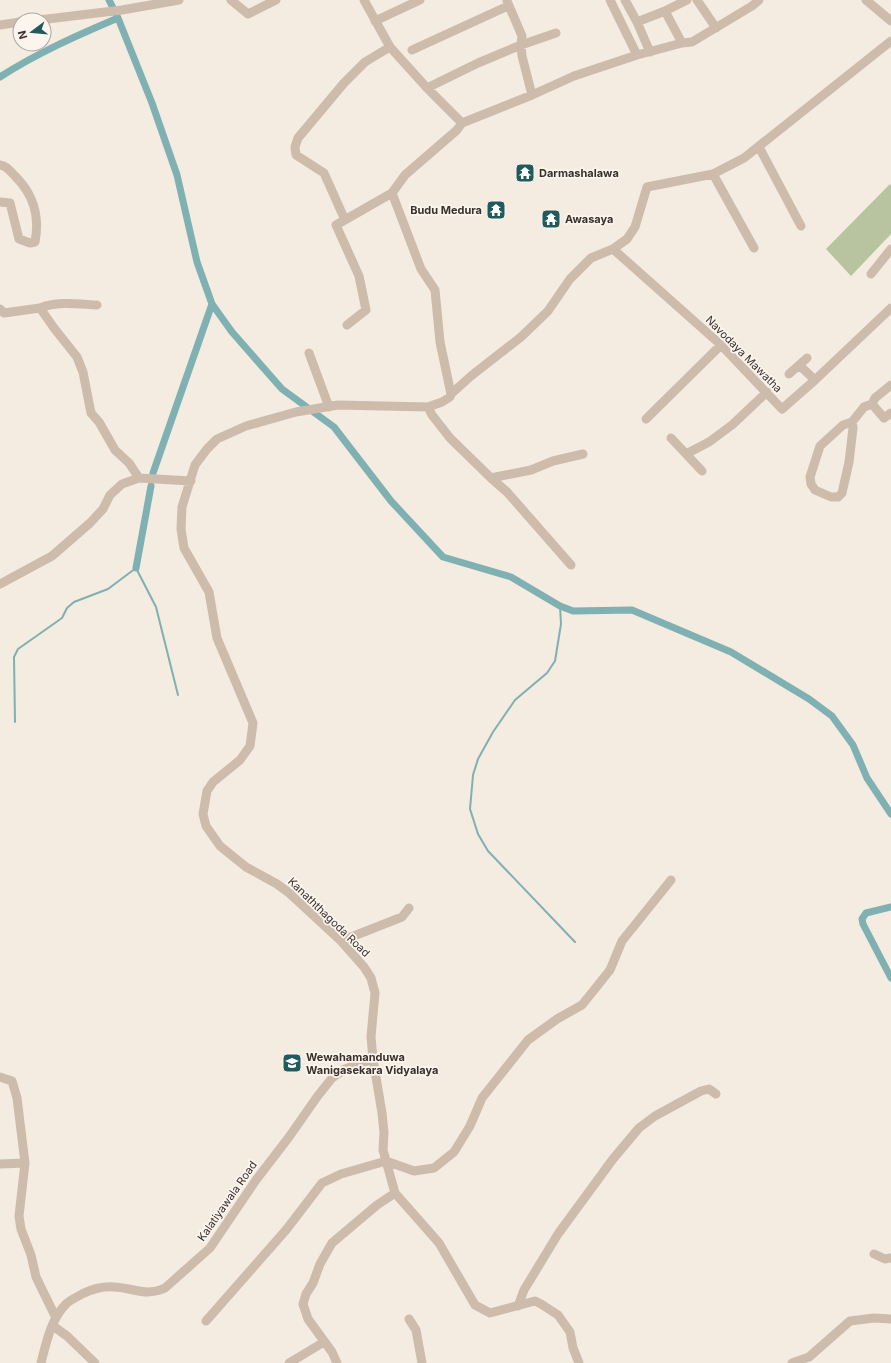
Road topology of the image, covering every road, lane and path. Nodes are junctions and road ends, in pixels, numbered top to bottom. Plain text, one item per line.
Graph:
1 (179, 0) edge
2 (231, 0) edge
3 (276, 0) edge
4 (364, 0) edge
5 (420, 0) edge
6 (625, 0) edge
7 (687, 0) edge
8 (697, 0) edge
9 (759, 0) edge
10 (867, 0) edge
11 (613, 1) edge
12 (507, 3) edge
13 (665, 11) junction
14 (52, 18) edge
15 (375, 21) junction
16 (891, 21) edge
17 (637, 22) junction
18 (12, 23) edge
19 (0, 25) edge
20 (716, 28) junction
21 (556, 33) dead end
22 (891, 41) edge
23 (682, 43) junction
24 (521, 46) junction
25 (390, 47) junction
26 (412, 50) dead end
27 (650, 52) junction
28 (637, 55) junction
29 (427, 88) junction
30 (532, 95) junction
31 (462, 123) junction
32 (759, 147) junction
33 (0, 165) edge
34 (713, 174) junction
35 (392, 193) junction
36 (0, 202) edge
37 (346, 220) junction
38 (802, 226) dead end
39 (754, 248) dead end
40 (613, 249) junction
41 (891, 249) edge
42 (872, 274) dead end
43 (97, 305) dead end
44 (40, 308) junction
45 (891, 308) edge
46 (0, 309) edge
47 (347, 325) dead end
48 (721, 345) junction
49 (309, 353) dead end
50 (807, 358) dead end
51 (799, 365) junction
52 (789, 374) dead end
53 (815, 380) junction
54 (891, 385) edge
55 (767, 392) junction
56 (451, 394) junction
57 (872, 404) junction
58 (428, 406) junction
59 (329, 407) junction
60 (891, 413) edge
61 (646, 419) dead end
62 (852, 422) junction
63 (671, 438) dead end
64 (583, 454) dead end
65 (686, 454) junction
66 (702, 471) dead end
67 (139, 478) junction
68 (491, 478) junction
69 (191, 481) junction
70 (571, 565) dead end
71 (0, 584) edge
72 (671, 880) dead end
73 (409, 908) dead end
74 (341, 941) junction
75 (373, 1059) junction
76 (0, 1077) edge
77 (716, 1094) dead end
78 (386, 1161) junction
79 (25, 1163) junction
80 (0, 1164) edge
81 (395, 1193) junction
82 (874, 1254) dead end
83 (891, 1258) edge
84 (518, 1306) junction
85 (409, 1319) dead end
86 (891, 1319) edge
87 (206, 1321) dead end
88 (54, 1322) junction
89 (324, 1342) junction
90 (41, 1363) edge
91 (95, 1363) edge
92 (290, 1363) edge
93 (337, 1363) edge
94 (422, 1363) edge
95 (579, 1363) edge
96 (792, 1363) edge

1 - 14 street
2 - 3 street
4 - 15 street
5 - 15 street
6 - 17 street
7 - 13 street
8 - 20 street
9 - 20 street
10 - 16 street
11 - 28 street
12 - 24 street
12 - 26 street
13 - 17 street
13 - 23 street
15 - 25 street
17 - 27 street
18 - 19 street
20 - 23 street
21 - 24 street
22 - 32 street
23 - 27 street
24 - 29 street
24 - 30 street
25 - 29 street
25 - 37 street
27 - 28 street
28 - 30 street
29 - 31 street
30 - 31 street
31 - 35 street
32 - 34 street
32 - 38 street
33 - 36 street
34 - 39 street
34 - 40 street, Kanaththagoda Road
35 - 37 street
35 - 56 street
37 - 47 street
40 - 48 street, Navodaya Mawatha
40 - 56 street, Kanaththagoda Road
41 - 42 street
43 - 44 street
44 - 46 street
44 - 67 street
45 - 53 street, Navodaya Mawatha
48 - 55 street, Navodaya Mawatha
48 - 61 street
49 - 59 street
50 - 51 street
51 - 52 street
51 - 53 street
53 - 55 street, Navodaya Mawatha
54 - 57 street
55 - 65 street
56 - 58 street, Kanaththagoda Road
57 - 60 street
57 - 62 street
58 - 59 street, Kanaththagoda Road
58 - 68 street
59 - 69 street, Kanaththagoda Road
62 - 62 street
63 - 65 street
64 - 68 street
65 - 66 street
67 - 69 street
67 - 71 street
68 - 70 street
69 - 74 street, Kanaththagoda Road
72 - 78 street
73 - 74 street
74 - 75 street, Kanaththagoda Road
75 - 78 street, Kanaththagoda Road
75 - 88 street, Kalatiyawala Road
76 - 79 street
77 - 84 street
78 - 81 street, Kanaththagoda Road
78 - 87 street
79 - 80 street
79 - 88 street
81 - 84 street, Kanaththagoda Road
81 - 89 street
82 - 83 street
84 - 95 street, Kanaththagoda Road
85 - 94 street
86 - 96 street
88 - 90 street, Kalatiyawala Road
88 - 91 street
89 - 92 street
89 - 93 street

